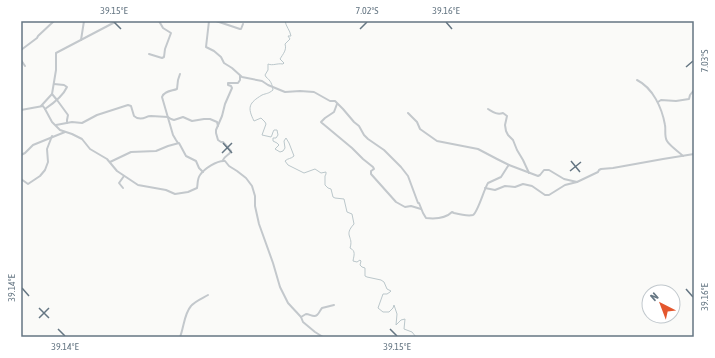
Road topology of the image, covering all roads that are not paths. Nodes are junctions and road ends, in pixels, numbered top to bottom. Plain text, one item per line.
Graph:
1 (54, 21) edge
2 (84, 21) edge
3 (117, 21) edge
4 (159, 21) edge
5 (209, 21) edge
6 (216, 21) edge
7 (243, 24) dead end
8 (81, 40) junction
9 (21, 50) edge
10 (149, 54) dead end
11 (21, 62) edge
12 (25, 66) dead end
13 (180, 74) dead end
14 (240, 76) junction
15 (637, 80) dead end
16 (54, 84) junction
17 (694, 90) edge
18 (52, 94) junction
19 (58, 100) junction
20 (658, 102) junction
21 (337, 104) junction
22 (41, 106) junction
23 (488, 108) dead end
24 (45, 109) junction
25 (21, 110) edge
26 (408, 113) dead end
27 (168, 117) junction
28 (220, 121) junction
29 (217, 122) junction
30 (67, 123) junction
31 (54, 125) junction
32 (218, 126) junction
33 (64, 132) junction
34 (52, 136) junction
35 (178, 143) junction
36 (694, 154) edge
37 (21, 155) edge
38 (683, 156) junction
39 (223, 160) junction
40 (110, 162) junction
41 (509, 165) junction
42 (204, 172) junction
43 (529, 173) junction
44 (124, 176) junction
45 (21, 179) edge
46 (577, 182) junction
47 (123, 188) dead end
48 (485, 188) junction
49 (422, 209) junction
50 (208, 295) dead end
51 (334, 305) dead end
52 (301, 317) junction
53 (180, 337) edge
54 (323, 337) edge

1 - 9 street
2 - 8 street
3 - 8 street
4 - 10 street
5 - 14 street
6 - 7 street
8 - 16 street
11 - 12 street
13 - 27 street
14 - 21 street
14 - 28 street
15 - 20 street
16 - 18 street
16 - 19 street
17 - 20 street
18 - 19 street
18 - 22 street
19 - 24 street
19 - 30 street
20 - 38 street
21 - 49 street
21 - 49 street
22 - 24 street
22 - 25 street
23 - 43 street
24 - 31 street
26 - 41 street
27 - 29 street
27 - 30 street
27 - 35 street
28 - 29 street
28 - 32 street
29 - 32 street
30 - 31 street
31 - 33 street
32 - 39 street
33 - 34 street
33 - 40 street
34 - 37 street
34 - 45 street
35 - 40 street
35 - 42 street
36 - 38 street
38 - 46 street
39 - 42 street
39 - 52 street
40 - 44 street
41 - 43 street
41 - 48 street
42 - 44 street
43 - 46 street
44 - 47 street
46 - 48 street
48 - 49 street
50 - 53 street
51 - 52 street
52 - 54 street

